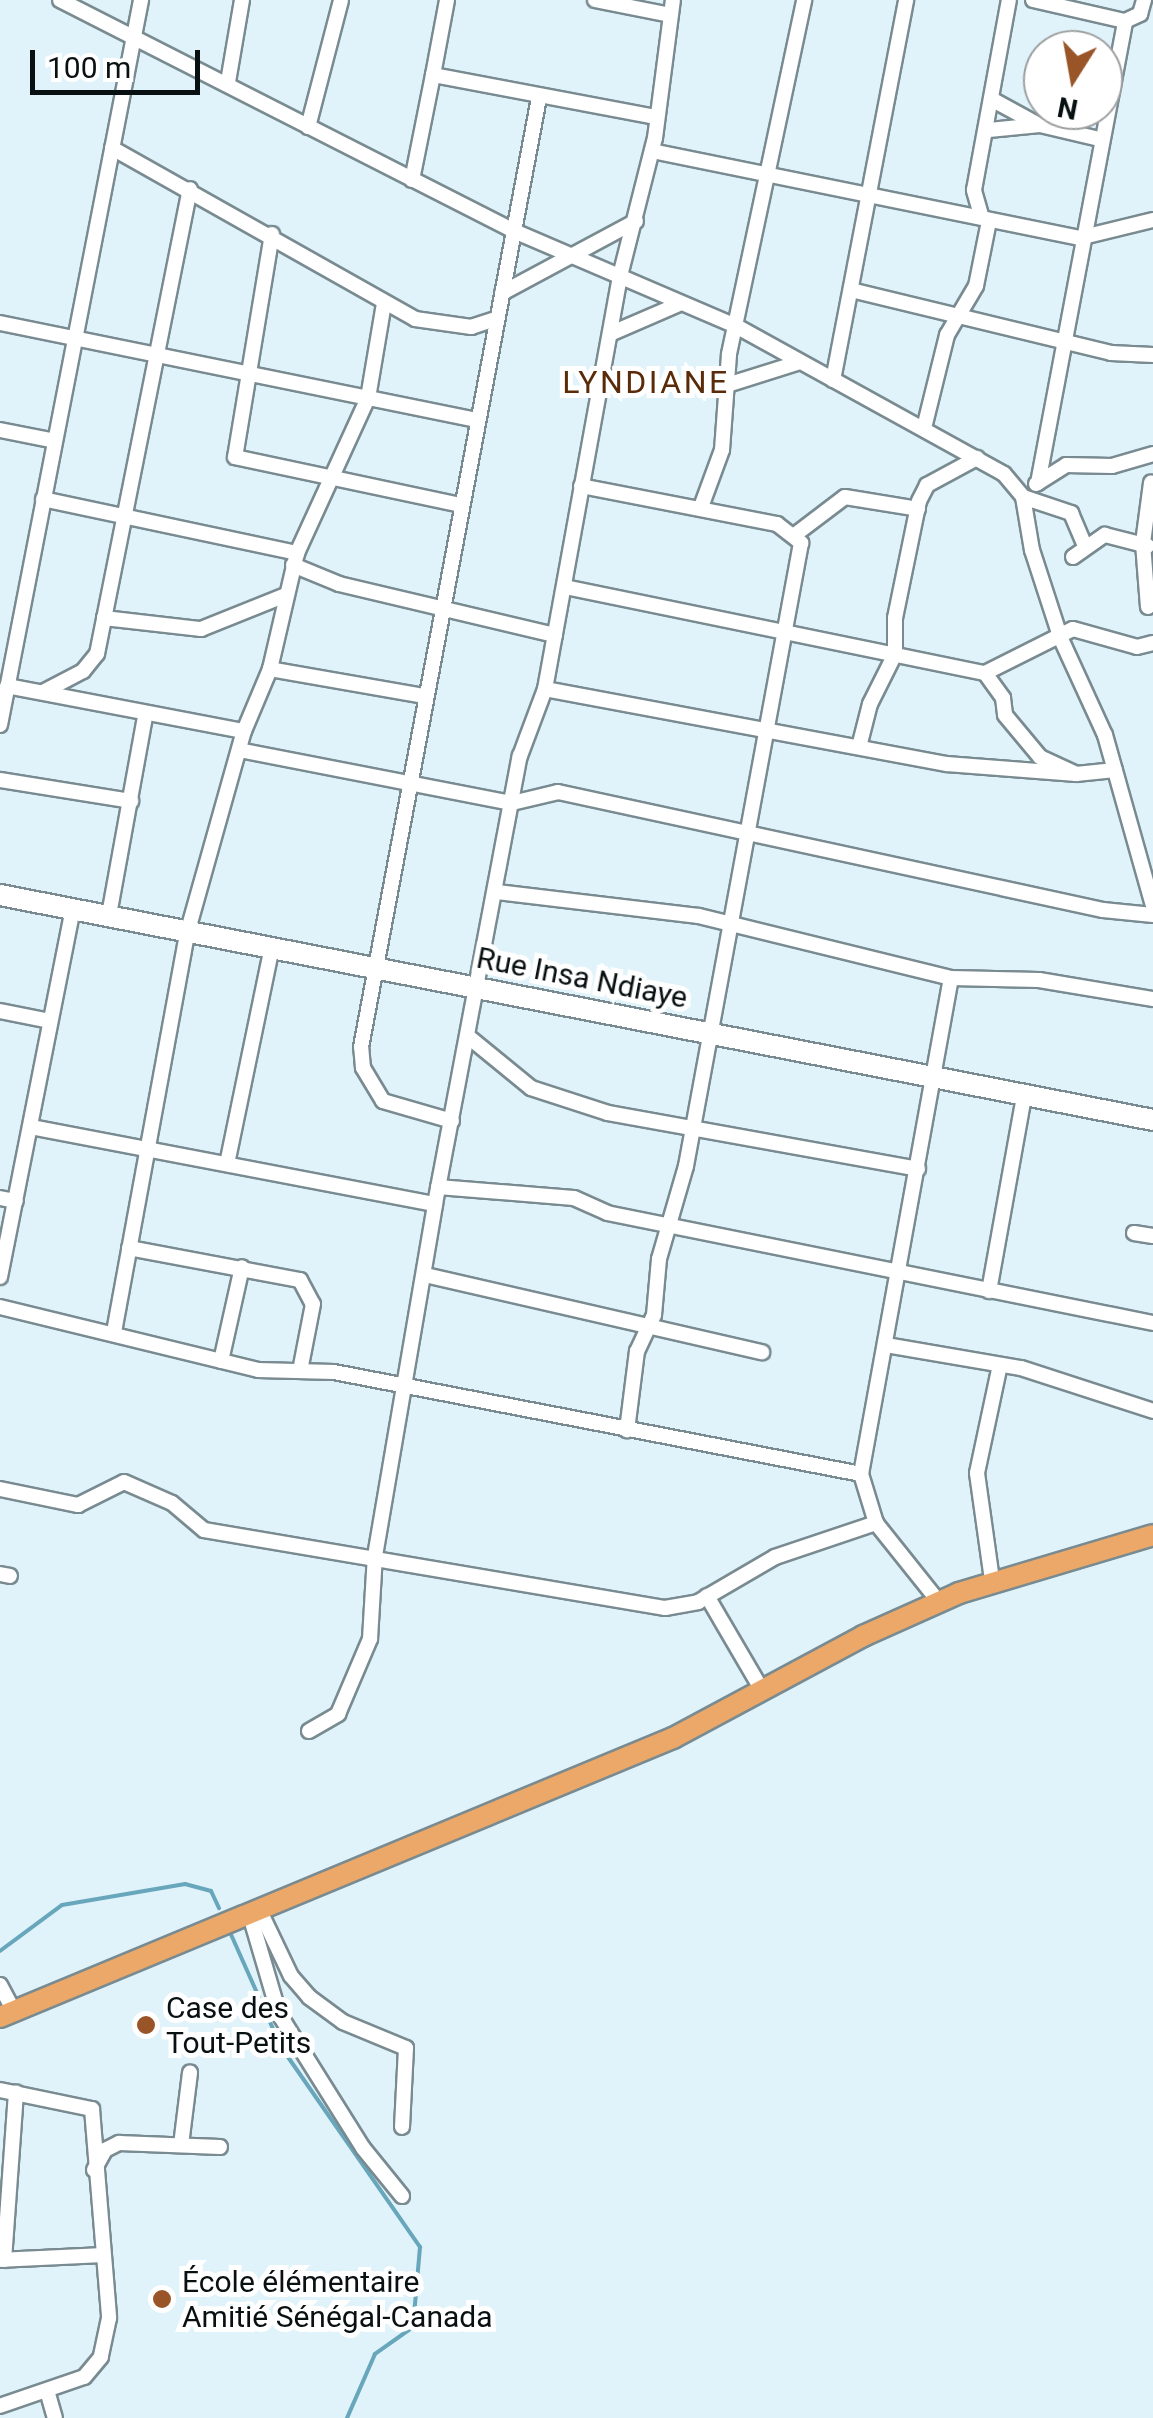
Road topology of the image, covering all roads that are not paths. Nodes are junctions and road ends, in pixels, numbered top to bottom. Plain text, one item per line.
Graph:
1 (60, 0) edge
2 (141, 0) edge
3 (242, 0) edge
4 (341, 0) edge
5 (447, 0) edge
6 (596, 0) edge
7 (804, 0) edge
8 (906, 0) edge
9 (1009, 0) edge
10 (1033, 0) edge
11 (1144, 0) edge
12 (672, 8) edge
13 (1125, 21) junction
14 (136, 34) junction
15 (433, 75) junction
16 (228, 82) junction
17 (539, 98) junction
18 (993, 100) junction
19 (1023, 116) edge
20 (656, 117) junction
21 (308, 127) junction
22 (1023, 127) edge
23 (988, 130) junction
24 (1061, 130) edge
25 (1098, 139) junction
26 (112, 148) junction
27 (652, 151) junction
28 (770, 172) junction
29 (412, 180) junction
30 (190, 188) junction
31 (866, 196) junction
32 (985, 218) junction
33 (1153, 220) edge
34 (636, 221) junction
35 (514, 232) junction
36 (272, 234) junction
37 (1079, 238) junction
38 (574, 255) junction
39 (621, 272) junction
40 (851, 290) junction
41 (502, 293) junction
42 (384, 302) junction
43 (677, 306) junction
44 (959, 314) junction
45 (496, 318) junction
46 (0, 323) edge
47 (736, 326) junction
48 (612, 333) junction
49 (72, 338) junction
50 (1061, 338) junction
51 (152, 353) junction
52 (1153, 355) edge
53 (797, 362) junction
54 (245, 373) junction
55 (833, 380) junction
56 (727, 385) junction
57 (368, 398) junction
58 (477, 420) junction
59 (924, 428) junction
60 (0, 430) edge
61 (55, 441) junction
62 (1153, 454) edge
63 (977, 458) junction
64 (326, 478) junction
65 (1038, 482) junction
66 (1151, 483) edge
67 (581, 486) junction
68 (1021, 494) junction
69 (43, 499) junction
70 (461, 505) junction
71 (701, 508) junction
72 (918, 509) junction
73 (123, 516) junction
74 (796, 534) junction
75 (1084, 544) junction
76 (1148, 546) edge
77 (1072, 558) dead end
78 (295, 559) junction
79 (564, 588) junction
80 (286, 595) junction
81 (442, 606) junction
82 (1148, 607) dead end
83 (104, 618) junction
84 (783, 630) junction
85 (555, 635) junction
86 (1061, 639) junction
87 (1153, 643) edge
88 (895, 654) junction
89 (270, 669) junction
90 (985, 673) junction
91 (7, 686) junction
92 (545, 688) junction
93 (44, 692) junction
94 (424, 696) junction
95 (145, 716) junction
96 (0, 724) edge
97 (763, 729) junction
98 (244, 730) junction
99 (860, 747) junction
100 (239, 750) junction
101 (1115, 770) junction
102 (1076, 774) junction
103 (0, 780) edge
104 (408, 786) junction
105 (131, 801) junction
106 (512, 803) junction
107 (750, 834) junction
108 (498, 892) junction
109 (0, 894) edge
110 (1152, 895) edge
111 (73, 908) junction
112 (109, 915) junction
113 (1153, 915) edge
114 (730, 923) junction
115 (188, 930) junction
116 (272, 947) junction
117 (372, 968) junction
118 (952, 978) junction
119 (478, 988) junction
120 (1153, 998) edge
121 (0, 1011) edge
122 (50, 1020) junction
123 (708, 1034) junction
124 (470, 1038) junction
125 (934, 1079) junction
126 (1024, 1096) junction
127 (1153, 1120) edge
128 (452, 1121) junction
129 (693, 1124) junction
130 (31, 1128) junction
131 (146, 1150) junction
132 (227, 1164) junction
133 (918, 1170) junction
134 (438, 1187) junction
135 (8, 1200) edge
136 (435, 1204) junction
137 (673, 1224) junction
138 (1134, 1233) dead end
139 (1153, 1236) edge
140 (129, 1248) junction
141 (242, 1266) junction
142 (900, 1272) junction
143 (425, 1275) junction
144 (0, 1278) edge
145 (989, 1291) junction
146 (0, 1307) edge
147 (1153, 1323) edge
148 (648, 1330) junction
149 (114, 1332) junction
150 (886, 1345) junction
151 (762, 1352) dead end
152 (221, 1361) junction
153 (1000, 1365) junction
154 (300, 1371) junction
155 (405, 1390) junction
156 (1153, 1411) edge
157 (627, 1430) junction
158 (860, 1474) junction
159 (0, 1489) edge
160 (876, 1523) junction
161 (1153, 1535) edge
162 (375, 1556) junction
163 (992, 1580) junction
164 (707, 1596) junction
165 (939, 1602) junction
166 (762, 1690) junction
167 (309, 1731) dead end
168 (254, 1911) junction
169 (0, 1984) edge
170 (7, 2014) edge
171 (190, 2073) dead end
172 (0, 2090) edge
173 (16, 2092) junction
174 (402, 2127) dead end
175 (180, 2145) junction
176 (220, 2148) dead end
177 (92, 2173) junction
178 (4, 2182) edge
179 (402, 2196) dead end
180 (102, 2255) junction
181 (2, 2260) edge
182 (48, 2394) junction
183 (0, 2406) edge
184 (55, 2418) edge

1 - 14 street
2 - 14 street
3 - 16 street
4 - 21 street
5 - 15 street
6 - 12 street
7 - 28 street
8 - 31 street
9 - 18 street
10 - 13 street
11 - 13 street
12 - 20 street
13 - 25 street
14 - 16 street
14 - 26 street
15 - 17 street
15 - 29 street
16 - 21 street
17 - 20 street
17 - 35 street
18 - 19 street
18 - 23 street
20 - 27 street
21 - 29 street
22 - 23 street
23 - 32 street
24 - 25 street
25 - 37 street
26 - 30 street
26 - 49 street
27 - 28 street
27 - 34 street
28 - 31 street
28 - 47 street
29 - 35 street
30 - 36 street
30 - 51 street
31 - 32 street
31 - 40 street
32 - 37 street
32 - 44 street
33 - 37 street
34 - 38 street
34 - 39 street
35 - 38 street
35 - 41 street
36 - 42 street
36 - 54 street
37 - 50 street
38 - 39 street
38 - 41 street
39 - 43 street
39 - 48 street
40 - 44 street
40 - 55 street
41 - 45 street
42 - 45 street
42 - 57 street
43 - 47 street
43 - 48 street
44 - 50 street
44 - 59 street
45 - 58 street
46 - 49 street
47 - 53 street
47 - 56 street
48 - 67 street
49 - 51 street
49 - 61 street
50 - 52 street
50 - 65 street
51 - 54 street
51 - 73 street
53 - 55 street
53 - 56 street
54 - 57 street
54 - 64 street
55 - 59 street
56 - 71 street
57 - 58 street
57 - 64 street
58 - 70 street
59 - 63 street
60 - 61 street
61 - 69 street
62 - 65 street
63 - 68 street
63 - 72 street
64 - 70 street
64 - 78 street
65 - 68 street
66 - 76 street
67 - 71 street
67 - 79 street
68 - 75 street
68 - 86 street
69 - 73 street
69 - 91 street
70 - 81 street
71 - 74 street
72 - 74 street
72 - 88 street
73 - 78 street
73 - 83 street
74 - 84 street
75 - 76 street
75 - 77 street
76 - 82 street
78 - 80 street
78 - 81 street
79 - 84 street
79 - 85 street
80 - 83 street
80 - 89 street
81 - 85 street
81 - 94 street
83 - 93 street
84 - 88 street
84 - 97 street
85 - 92 street
86 - 87 street
86 - 90 street
86 - 101 street
88 - 90 street
88 - 99 street
89 - 94 street
89 - 98 street
90 - 102 street
91 - 93 street
91 - 96 street
92 - 97 street
92 - 106 street
93 - 95 street
94 - 104 street
95 - 98 street
95 - 105 street
97 - 99 street
97 - 107 street
98 - 100 street
99 - 102 street
100 - 104 street
100 - 115 street
101 - 102 street
101 - 110 street
103 - 105 street
104 - 106 street
104 - 117 street
105 - 112 street
106 - 107 street
106 - 108 street
107 - 113 street
107 - 114 street
108 - 114 street
108 - 119 street
109 - 111 main road, Rue Insa Ndiaye
111 - 112 main road, Rue Insa Ndiaye
111 - 122 street
112 - 115 main road, Rue Insa Ndiaye
114 - 118 street
114 - 123 street
115 - 116 main road, Rue Insa Ndiaye
115 - 131 street
116 - 117 main road, Rue Insa Ndiaye
116 - 132 street
117 - 119 main road, Rue Insa Ndiaye
117 - 128 street
118 - 120 street
118 - 125 street
119 - 123 main road, Rue Insa Ndiaye
119 - 124 street
121 - 122 street
122 - 130 street
123 - 125 main road, Rue Insa Ndiaye
123 - 129 street
124 - 128 street
124 - 129 street
125 - 126 main road, Rue Insa Ndiaye
125 - 133 street
126 - 127 main road, Rue Insa Ndiaye
126 - 145 street
128 - 134 street
129 - 133 street
129 - 137 street
130 - 131 street
130 - 135 street
131 - 132 street
131 - 140 street
132 - 136 street
133 - 142 street
134 - 136 street
134 - 137 street
135 - 144 street
136 - 143 street
137 - 142 street
137 - 148 street
138 - 139 street
140 - 141 street
140 - 149 street
141 - 152 street
141 - 154 street
142 - 145 street
142 - 150 street
143 - 148 street
143 - 155 street
145 - 147 street
146 - 149 street
148 - 151 street
148 - 157 street
149 - 152 street
150 - 153 street
150 - 158 street
152 - 154 street
153 - 156 street
153 - 163 street
154 - 155 street
155 - 157 street
155 - 162 street
157 - 158 street
158 - 160 street
159 - 162 street
160 - 164 street
160 - 165 street
161 - 163 main road
162 - 164 street
162 - 167 street
163 - 165 main road
164 - 166 street
165 - 166 main road
166 - 168 main road
168 - 170 main road
168 - 174 street
168 - 179 street
169 - 170 street
171 - 175 street
172 - 173 street
173 - 177 street
173 - 178 street
175 - 176 street
175 - 177 street
177 - 180 street
178 - 181 street
180 - 181 street
180 - 182 street
182 - 183 street
182 - 184 street

